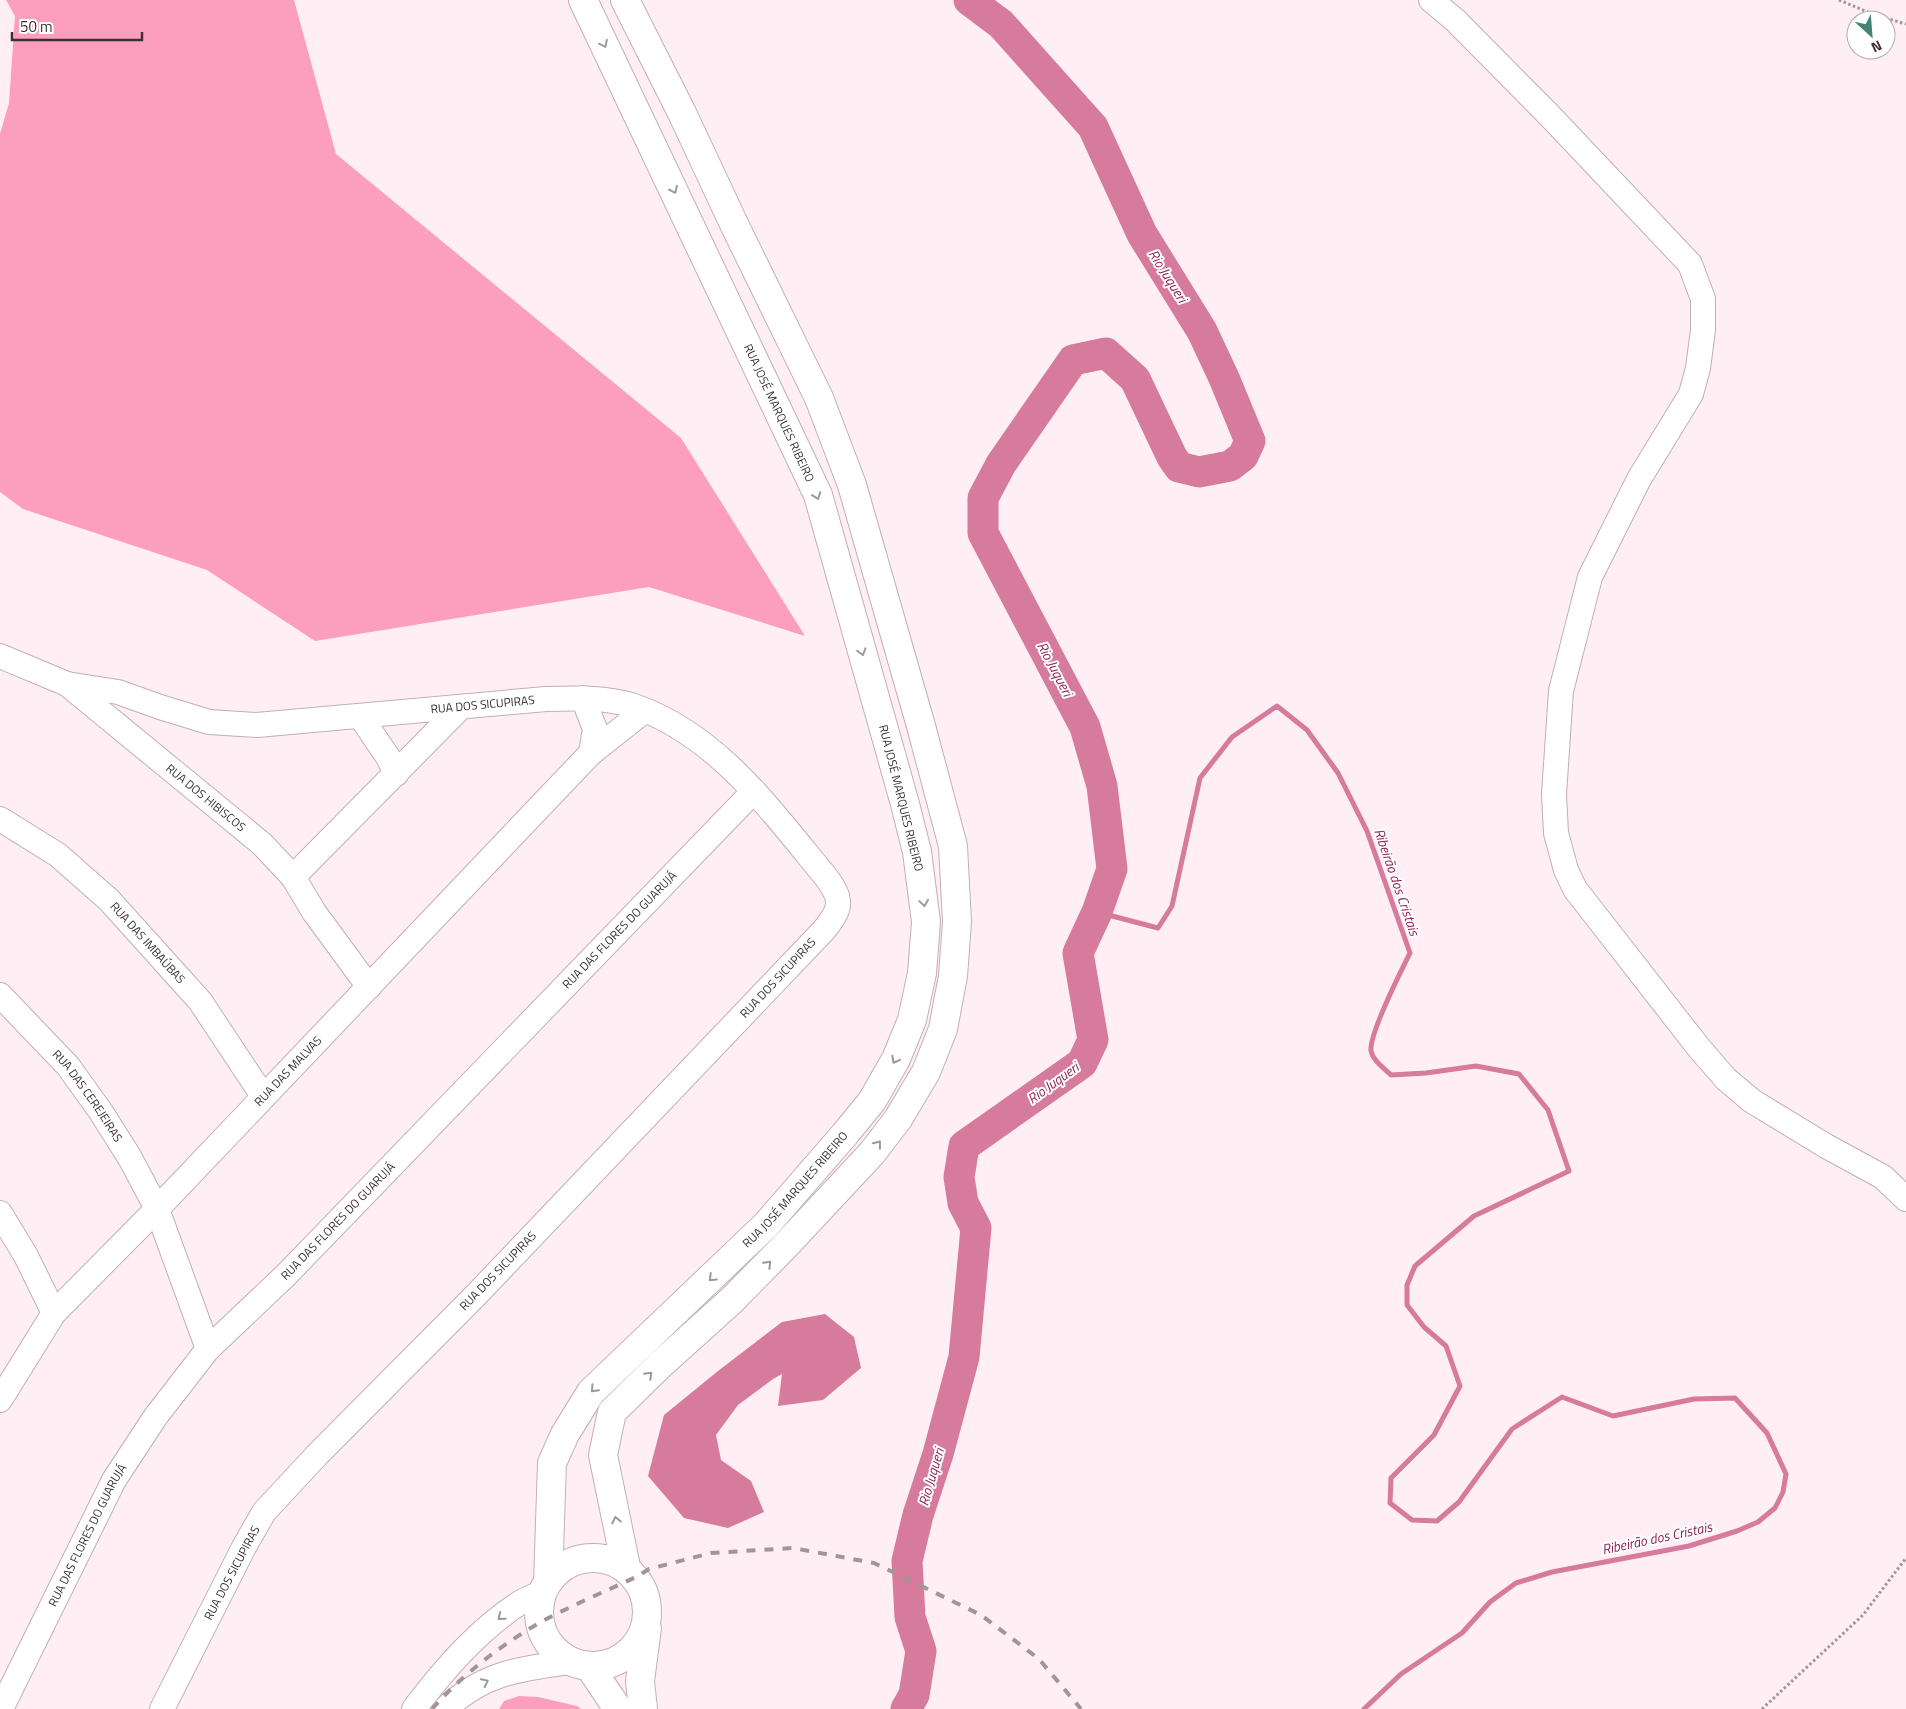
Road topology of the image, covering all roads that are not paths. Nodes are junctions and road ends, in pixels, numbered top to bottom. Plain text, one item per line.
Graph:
1 (583, 0) edge
2 (624, 0) edge
3 (1431, 0) edge
4 (0, 656) edge
5 (67, 684) junction
6 (583, 698) junction
7 (461, 707) junction
8 (644, 711) junction
9 (360, 716) junction
10 (591, 753) junction
11 (396, 774) junction
12 (754, 791) junction
13 (0, 820) edge
14 (293, 877) junction
15 (369, 987) junction
16 (0, 994) edge
17 (263, 1096) junction
18 (1906, 1199) edge
19 (157, 1209) junction
20 (0, 1213) edge
21 (54, 1313) junction
22 (208, 1349) junction
23 (0, 1400) edge
24 (626, 1567) junction
25 (545, 1587) junction
26 (647, 1622) junction
27 (579, 1664) junction
28 (1, 1709) edge
29 (162, 1709) edge
30 (414, 1709) edge
31 (445, 1709) edge
32 (618, 1709) edge
33 (643, 1709) edge

1 -> 25 main road, RUA JOSÉ MARQUES RIBEIRO
24 -> 2 main road
3 - 18 street
4 - 5 street, RUA DOS HIBISCOS
5 - 9 street, RUA DOS SICUPIRAS
5 - 14 street, RUA DOS HIBISCOS
6 - 7 street, RUA DOS SICUPIRAS
6 - 8 street, RUA DOS SICUPIRAS
6 - 10 street
7 - 9 street, RUA DOS SICUPIRAS
7 - 11 street
8 - 10 street, RUA DAS MALVAS
8 - 12 street, RUA DOS SICUPIRAS
9 - 11 street
10 - 15 street, RUA DAS MALVAS
11 - 14 street
12 - 22 street, RUA DAS FLORES DO GUARUJÁ
12 - 29 street, RUA DOS SICUPIRAS
13 - 17 street, RUA DAS IMBAÚBAS
14 - 15 street, RUA DOS HIBISCOS
15 - 17 street, RUA DAS MALVAS
16 - 19 street, RUA DAS CEREJEIRAS
17 - 19 street, RUA DAS MALVAS
19 - 21 street, RUA DAS MALVAS
19 - 22 street, RUA DAS CEREJEIRAS
20 - 21 street
21 - 23 street, RUA DAS MALVAS
22 - 28 street, RUA DAS FLORES DO GUARUJÁ
24 - 25 main road
24 - 26 main road
25 - 27 main road
25 -> 30 street
26 - 27 main road
26 - 33 main road
31 -> 27 street
27 - 32 main road

